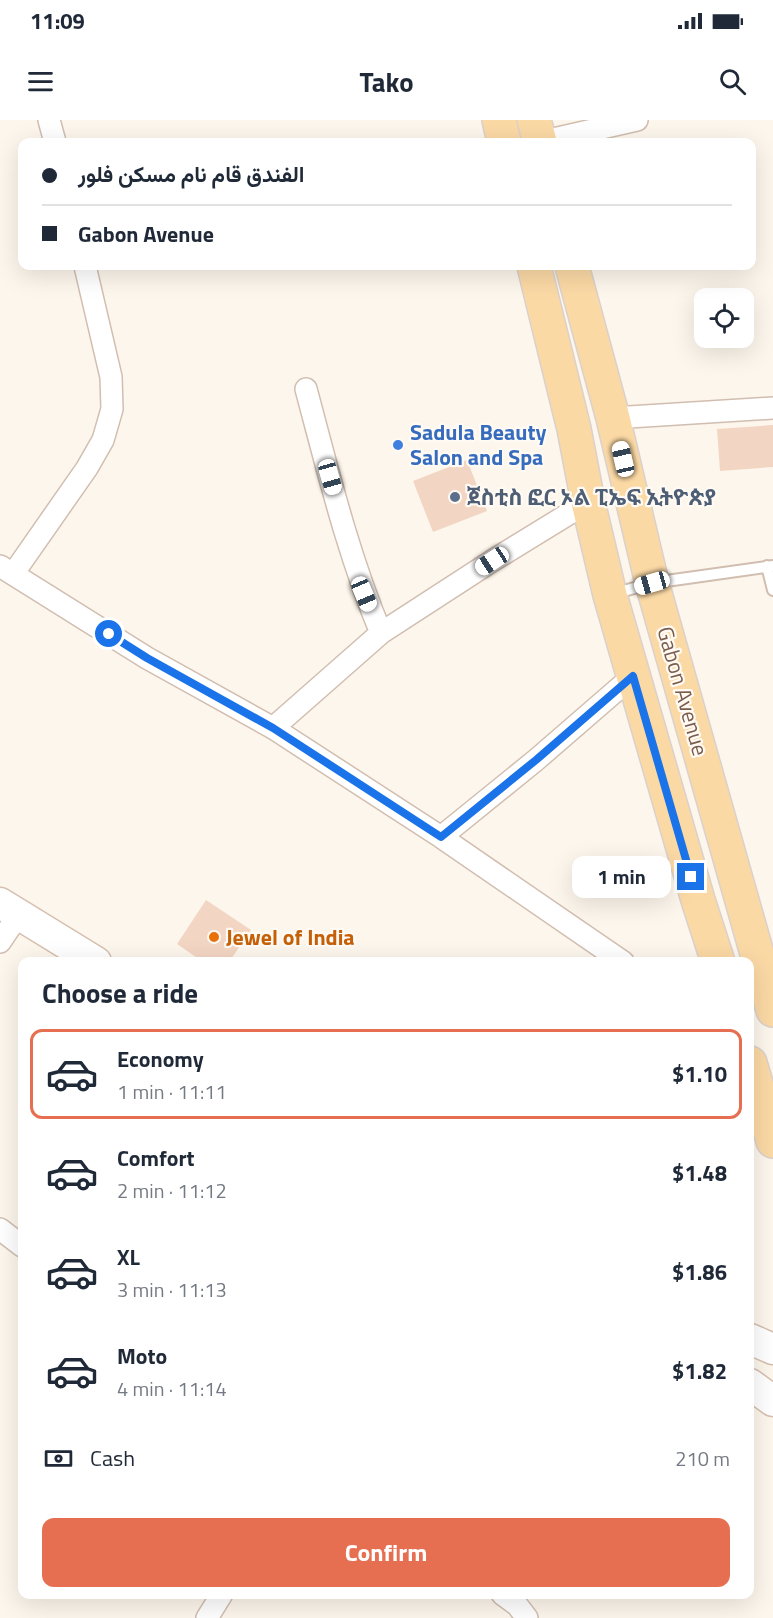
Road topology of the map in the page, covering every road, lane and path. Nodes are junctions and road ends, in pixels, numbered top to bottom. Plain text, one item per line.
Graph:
1 (50, 120) edge
2 (499, 120) edge
3 (534, 120) edge
4 (637, 120) edge
5 (54, 138) edge
6 (503, 138) edge
7 (539, 138) edge
8 (558, 138) edge
9 (86, 270) edge
10 (535, 270) edge
11 (573, 270) edge
12 (306, 389) dead end
13 (773, 408) edge
14 (613, 418) junction
15 (588, 502) junction
16 (770, 566) edge
17 (6, 570) edge
18 (652, 583) junction
19 (773, 590) edge
20 (610, 595) junction
21 (381, 633) junction
22 (633, 676) junction
23 (273, 728) junction
24 (441, 837) junction
25 (9, 909) edge
26 (0, 942) edge
27 (88, 957) edge
28 (616, 957) edge
29 (716, 957) edge
30 (773, 1010) edge
31 (754, 1077) edge
32 (773, 1141) edge
33 (0, 1230) edge
34 (18, 1243) edge
35 (754, 1341) edge
36 (773, 1349) edge
37 (754, 1387) edge
38 (773, 1401) edge
39 (219, 1599) edge
40 (509, 1599) edge
41 (207, 1618) edge
42 (527, 1618) edge

1 - 5 street
2 - 6 main road
3 - 7 main road
4 - 8 street
9 - 17 street
10 - 15 main road, Gabon Avenue
11 - 14 main road, Gabon Avenue
12 - 21 street
13 - 14 street
14 - 18 main road, Gabon Avenue
15 - 20 main road, Gabon Avenue
15 - 21 street
16 - 18 lane
16 - 19 lane
17 - 23 street
18 - 20 lane
18 - 30 main road, Gabon Avenue
20 - 22 main road, Gabon Avenue
21 - 23 street
22 - 24 street
22 - 29 main road, Gabon Avenue
23 - 24 street
24 - 28 street
25 - 26 street
25 - 27 street
31 - 32 main road
33 - 34 street
35 - 36 street
37 - 38 street
39 - 41 street
40 - 42 street

